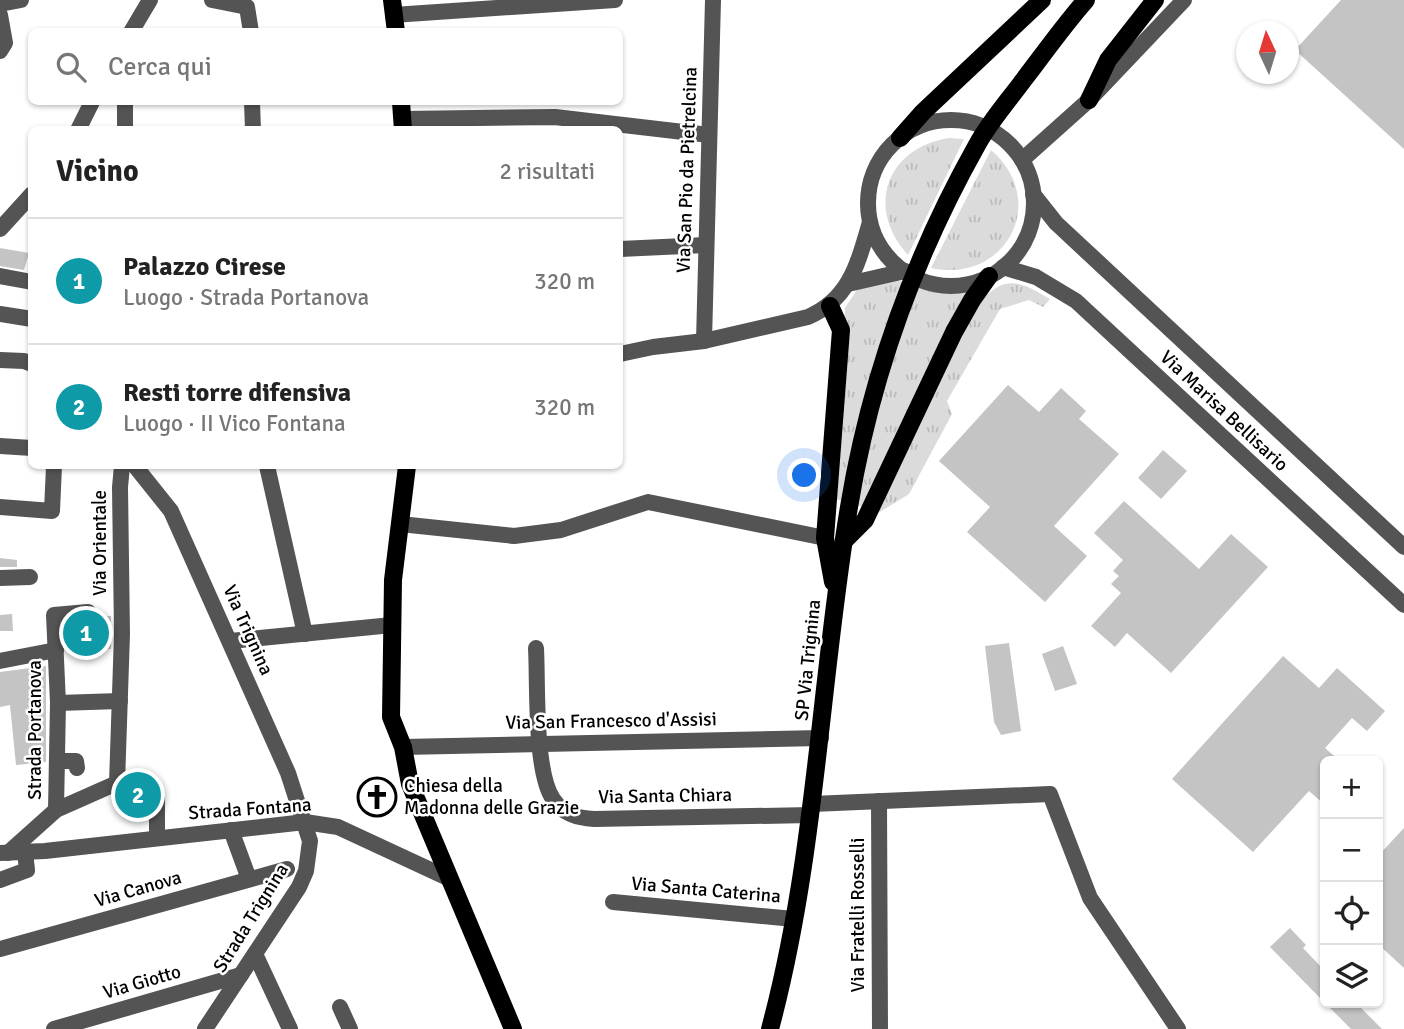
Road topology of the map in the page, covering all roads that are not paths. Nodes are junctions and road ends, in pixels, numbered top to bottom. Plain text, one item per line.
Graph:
1 (21, 0) edge
2 (150, 0) edge
3 (212, 0) edge
4 (615, 0) edge
5 (713, 0) edge
6 (1042, 0) edge
7 (1086, 0) edge
8 (1155, 0) edge
9 (1184, 0) edge
10 (0, 4) edge
11 (0, 15) edge
12 (394, 15) edge
13 (133, 28) edge
14 (250, 28) edge
15 (0, 51) edge
16 (1089, 100) junction
17 (90, 105) edge
18 (125, 105) edge
19 (252, 105) edge
20 (403, 117) edge
21 (80, 126) edge
22 (125, 126) edge
23 (253, 126) edge
24 (709, 135) junction
25 (900, 138) junction
26 (1022, 160) junction
27 (1034, 194) junction
28 (28, 198) edge
29 (870, 222) junction
30 (0, 229) edge
31 (706, 245) junction
32 (623, 249) edge
33 (912, 266) junction
34 (996, 272) junction
35 (0, 276) edge
36 (28, 281) edge
37 (848, 284) junction
38 (830, 306) junction
39 (0, 314) edge
40 (28, 318) edge
41 (704, 341) junction
42 (623, 353) edge
43 (0, 360) edge
44 (28, 362) edge
45 (0, 446) edge
46 (28, 449) edge
47 (54, 469) edge
48 (135, 469) edge
49 (139, 469) edge
50 (268, 469) edge
51 (407, 469) edge
52 (0, 507) edge
53 (400, 524) junction
54 (825, 538) junction
55 (844, 541) junction
56 (1404, 547) edge
57 (30, 577) dead end
58 (0, 578) edge
59 (122, 592) junction
60 (836, 598) junction
61 (1404, 605) edge
62 (107, 611) dead end
63 (88, 612) dead end
64 (393, 625) junction
65 (305, 634) junction
66 (230, 641) junction
67 (536, 648) dead end
68 (56, 650) junction
69 (0, 661) edge
70 (120, 701) junction
71 (58, 703) junction
72 (821, 738) junction
73 (541, 744) junction
74 (403, 747) junction
75 (57, 761) junction
76 (77, 768) dead end
77 (117, 783) junction
78 (878, 801) junction
79 (811, 809) junction
80 (56, 810) junction
81 (304, 822) junction
82 (231, 830) junction
83 (157, 837) junction
84 (25, 852) junction
85 (4, 853) edge
86 (287, 869) dead end
87 (249, 879) junction
88 (450, 879) junction
89 (0, 880) edge
90 (613, 902) dead end
91 (794, 919) junction
92 (0, 949) edge
93 (255, 954) junction
94 (241, 975) junction
95 (340, 1007) dead end
96 (54, 1029) edge
97 (205, 1029) edge
98 (290, 1029) edge
99 (350, 1029) edge
100 (513, 1029) edge
101 (770, 1029) edge
102 (880, 1029) edge
103 (1178, 1029) edge

1 - 10 street
2 - 13 street
3 - 14 street
4 - 12 street
5 - 24 street, Via San Pio da Pietrelcina
6 - 25 main road
7 - 33 main road
8 - 16 main road
9 - 16 street
11 - 15 street
16 - 26 street
17 - 21 street
18 - 22 street
19 - 23 street
20 - 24 street
24 - 31 street, Via San Pio da Pietrelcina
25 - 26 street
25 - 29 street
26 - 27 street
27 - 34 street
27 - 56 street, Via Marisa Bellisario
28 - 30 street
29 - 33 street
29 - 37 street
31 - 32 street
31 - 41 street, Via San Pio da Pietrelcina
33 - 34 street
33 - 37 street
33 - 55 main road, SP Via Trignina
34 - 55 main road
34 - 61 street, Via Marisa Bellisario
35 - 36 street
37 - 38 street
38 - 41 street
38 - 54 main road
39 - 40 street
41 - 42 street
43 - 44 street
45 - 46 street
47 - 52 street
48 - 59 street, Via Orientale
49 - 66 street, Via Trignina
50 - 65 street
51 - 53 main road
53 - 54 street
53 - 64 main road
54 - 60 main road
55 - 60 main road, SP Via Trignina
57 - 58 street
59 - 62 street
59 - 70 street, Via Orientale
60 - 72 main road, SP Via Trignina
63 - 68 street, Strada Portanova
64 - 65 street
64 - 74 main road
65 - 66 street
66 - 81 street, Via Trignina
67 - 73 street, Via Santa Chiara
68 - 69 street
68 - 71 street, Strada Portanova
70 - 71 street
70 - 77 street, Via Orientale
71 - 75 street, Strada Portanova
72 - 73 street, Via San Francesco d'Assisi
72 - 79 main road, SP Via Trignina
73 - 74 street, Via San Francesco d'Assisi
73 - 79 street, Via Santa Chiara
74 - 88 main road
75 - 76 street
75 - 80 street, Strada Portanova
77 - 80 street
77 - 83 street
78 - 79 street, Via Santa Chiara
78 - 102 street, Via Fratelli Rosselli
78 - 103 street, Via Santa Chiara
79 - 91 main road, SP Via Trignina
80 - 85 street
81 - 82 street, Strada Fontana
81 - 88 street, Strada Fontana
81 - 93 street, Strada Trignina
82 - 83 street, Strada Fontana
82 - 87 street
83 - 84 street, Strada Fontana
84 - 85 street, Strada Fontana
84 - 89 street
86 - 87 street, Via Canova
87 - 92 street, Via Canova
88 - 100 main road
90 - 91 street, Via Santa Caterina
91 - 101 main road, SP Via Trignina
93 - 94 street, Strada Trignina
93 - 98 street
94 - 96 street, Via Giotto
94 - 97 street, Strada Trignina
95 - 99 street

